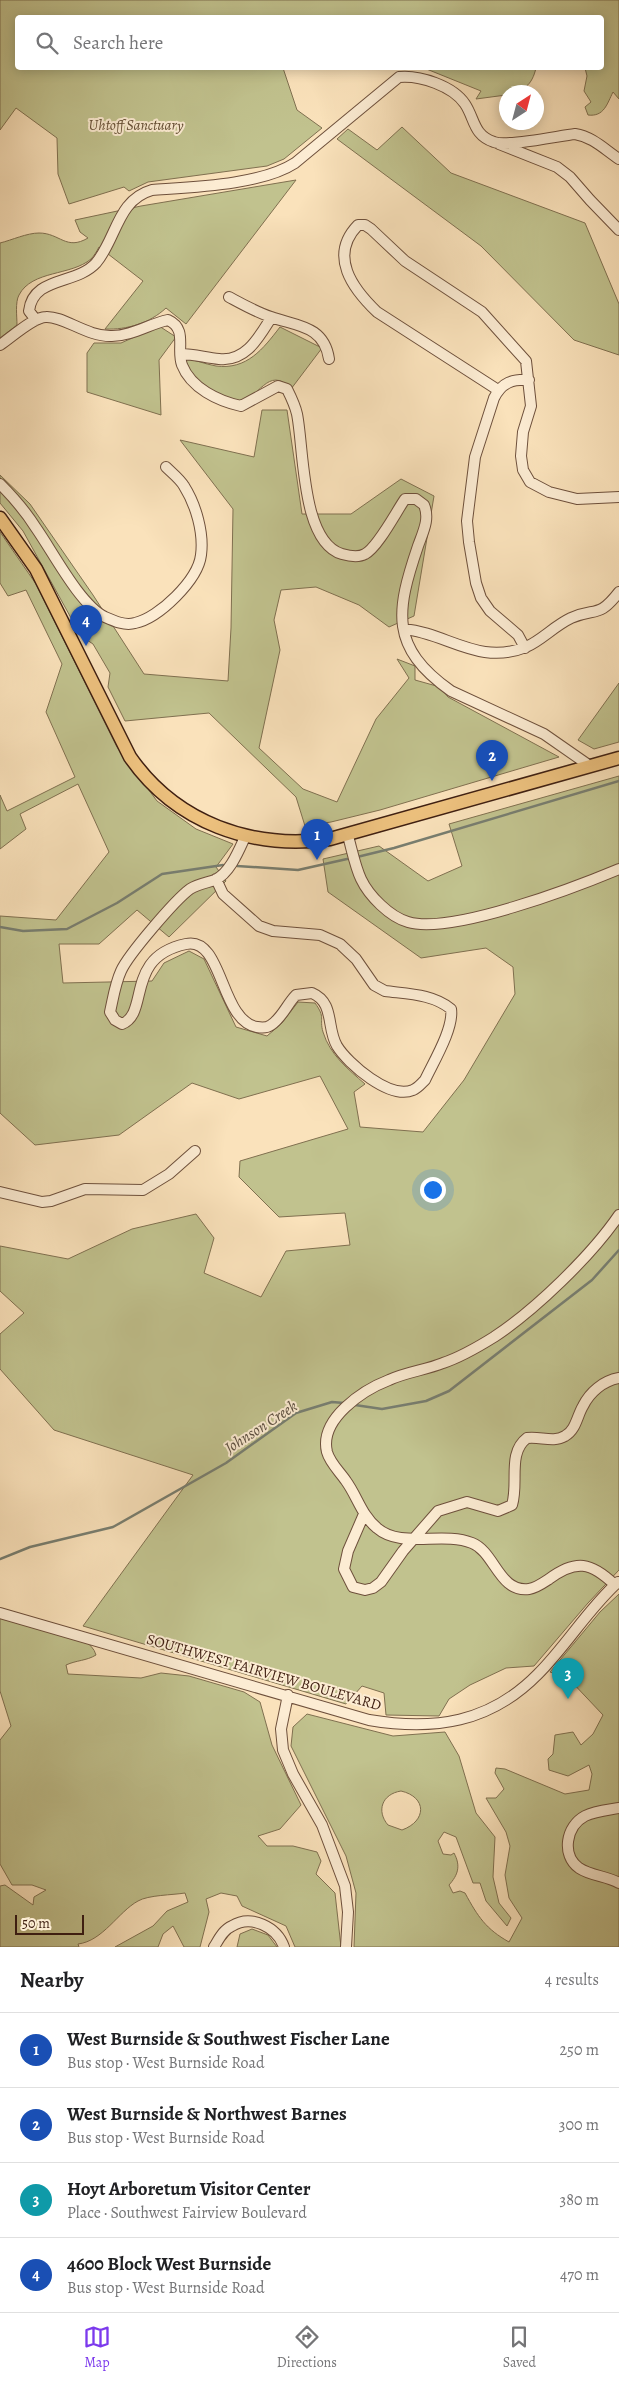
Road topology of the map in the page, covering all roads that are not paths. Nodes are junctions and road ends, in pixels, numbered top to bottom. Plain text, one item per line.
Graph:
1 (496, 143) junction
2 (619, 159) edge
3 (619, 230) edge
4 (229, 297) dead end
5 (271, 318) junction
6 (36, 320) junction
7 (0, 345) edge
8 (181, 354) junction
9 (330, 359) dead end
10 (529, 380) junction
11 (498, 390) junction
12 (166, 466) dead end
13 (0, 484) edge
14 (619, 497) edge
15 (0, 518) edge
16 (619, 592) edge
17 (404, 629) junction
18 (525, 648) junction
19 (619, 758) edge
20 (590, 766) junction
21 (246, 836) junction
22 (348, 836) junction
23 (619, 869) edge
24 (216, 879) junction
25 (195, 1151) dead end
26 (0, 1192) edge
27 (619, 1215) edge
28 (619, 1378) edge
29 (364, 1514) junction
30 (415, 1538) junction
31 (617, 1583) edge
32 (0, 1613) edge
33 (288, 1696) junction
34 (619, 1808) edge
35 (619, 1883) edge
36 (218, 1945) edge
37 (284, 1947) edge
38 (346, 1947) edge

1 - 2 street
1 - 3 street
1 - 6 street
4 - 5 street
5 - 8 street
5 - 9 street
6 - 7 street
6 - 8 street
8 - 17 street
10 - 11 street
10 - 11 street
10 - 14 street
11 - 18 street
12 - 13 street
15 - 21 main road
16 - 18 street
17 - 18 street
17 - 20 street
19 - 20 main road
20 - 22 main road
21 - 22 main road
21 - 24 street
22 - 23 street
24 - 24 street
25 - 26 street
27 - 29 street
28 - 30 street
29 - 30 street
29 - 30 street
30 - 31 street
31 - 33 street, SOUTHWEST FAIRVIEW BOULEVARD
32 - 33 street, SOUTHWEST FAIRVIEW BOULEVARD
33 - 38 street
34 - 35 street
36 - 37 street

